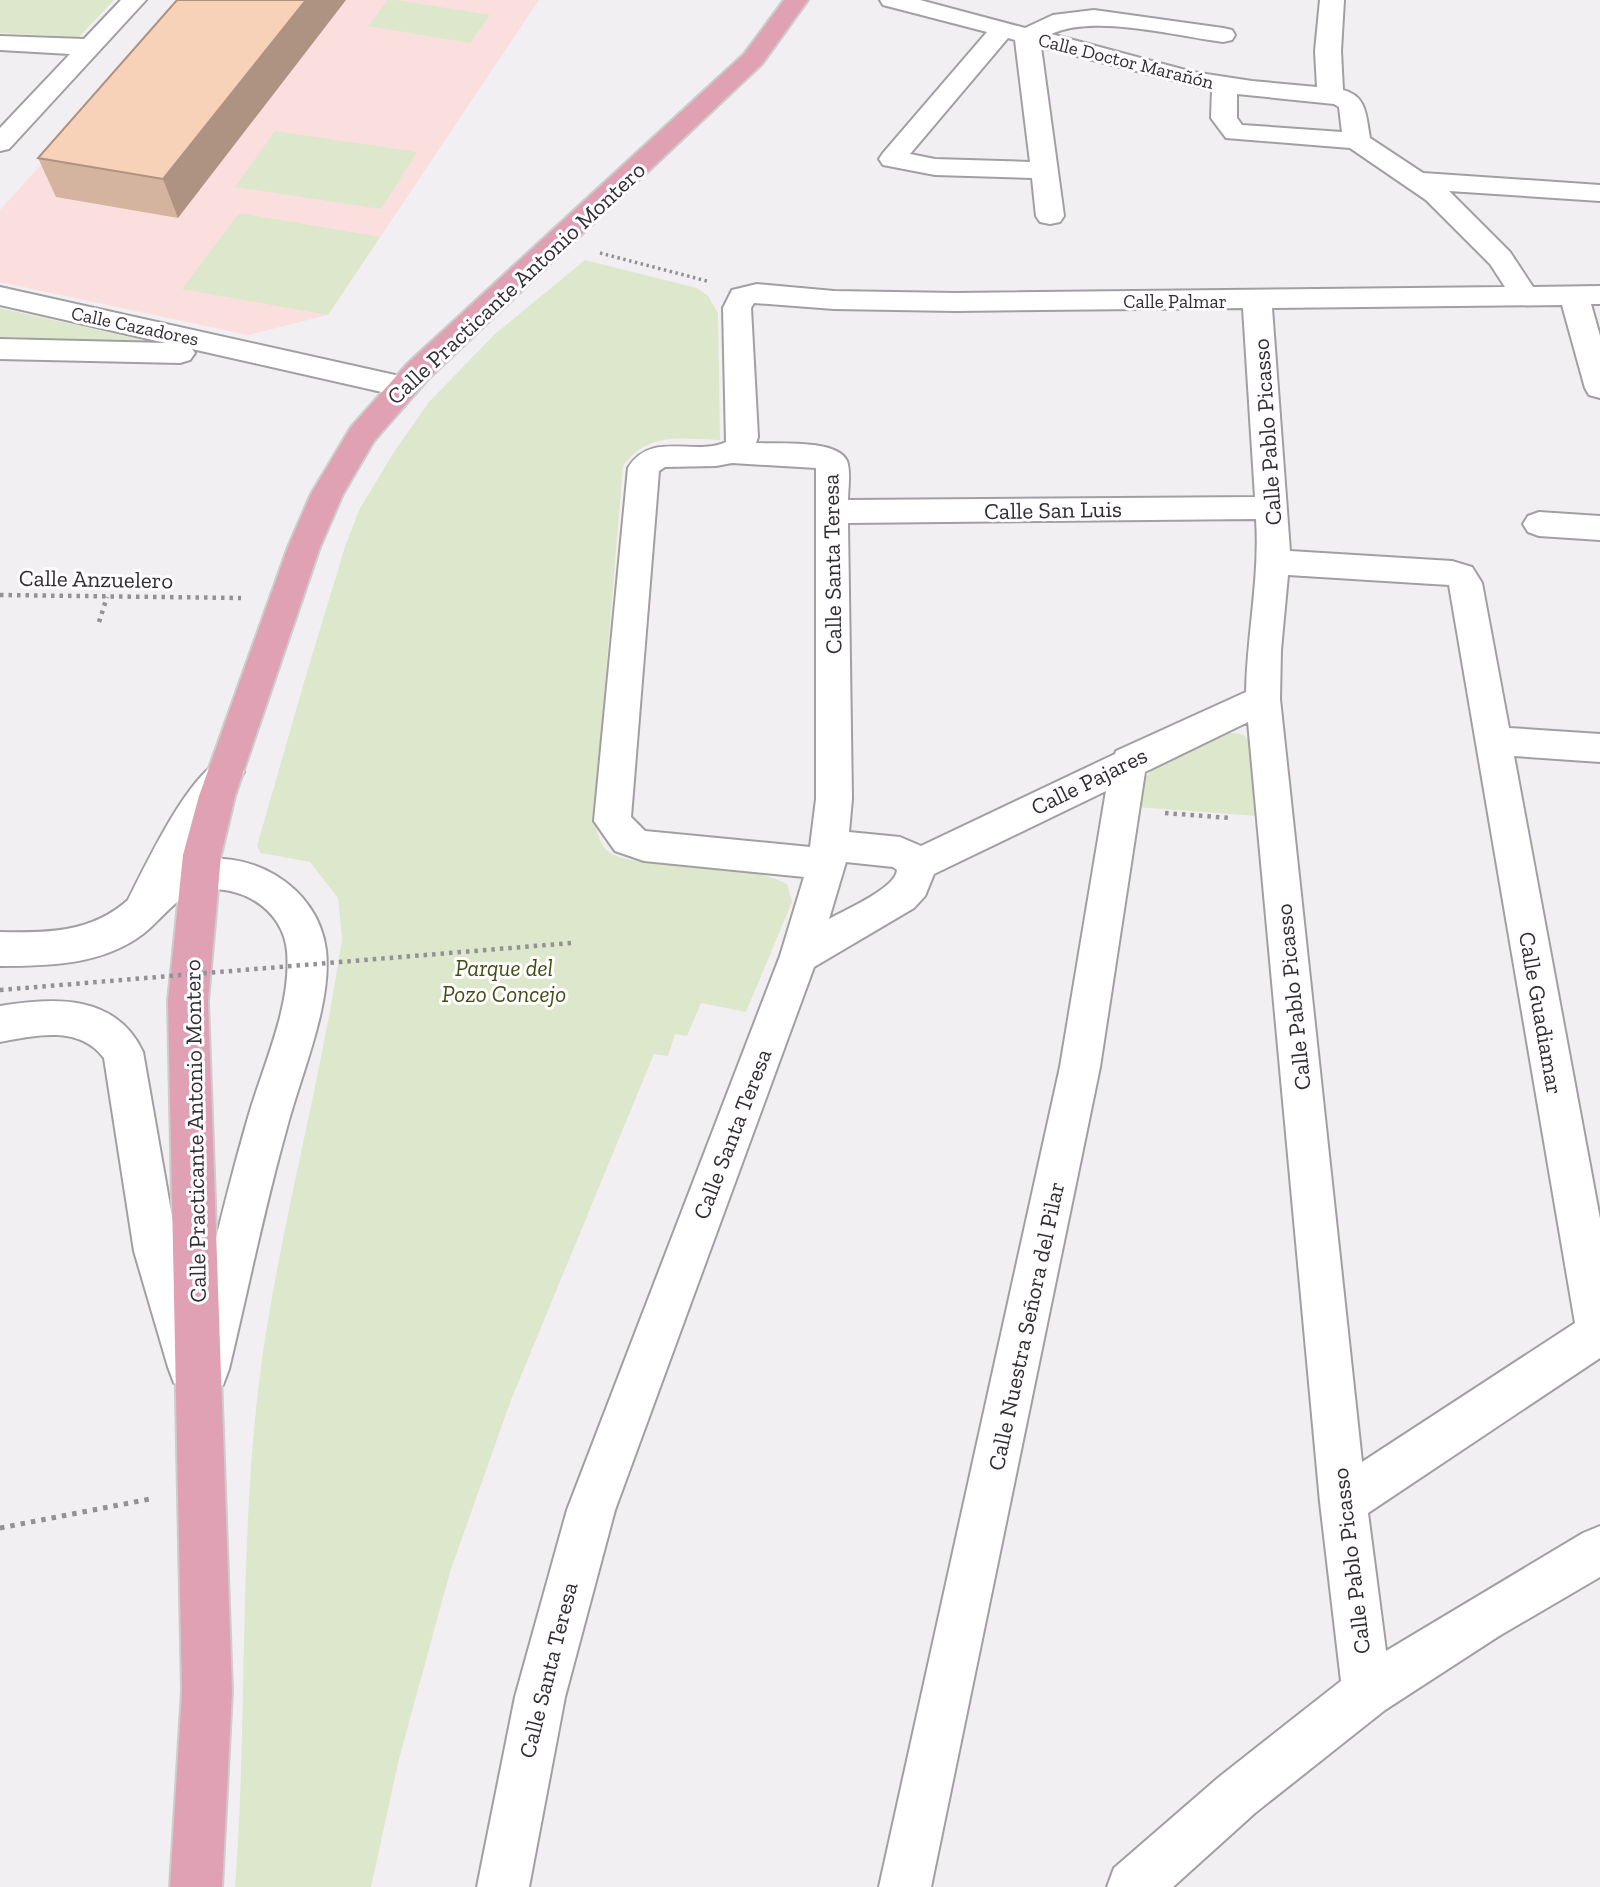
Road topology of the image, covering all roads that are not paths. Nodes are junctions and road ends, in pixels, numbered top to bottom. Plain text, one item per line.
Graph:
1 (134, 0) edge
2 (796, 0) edge
3 (892, 0) edge
4 (1332, 0) edge
5 (1015, 33) junction
6 (1223, 35) dead end
7 (0, 43) edge
8 (91, 47) junction
9 (1225, 86) junction
10 (1330, 95) junction
11 (1, 142) edge
12 (1357, 142) junction
13 (1044, 170) junction
14 (1417, 181) junction
15 (1600, 193) edge
16 (1050, 216) dead end
17 (1587, 295) edge
18 (0, 296) edge
19 (1525, 296) junction
20 (1257, 300) junction
21 (0, 349) edge
22 (269, 355) junction
23 (404, 387) junction
24 (1600, 388) edge
25 (734, 453) junction
26 (1272, 508) junction
27 (833, 512) junction
28 (1539, 524) dead end
29 (1600, 528) edge
30 (1274, 562) junction
31 (1263, 699) junction
32 (1492, 741) junction
33 (1600, 748) edge
34 (1129, 761) junction
35 (226, 772) junction
36 (829, 854) junction
37 (916, 866) junction
38 (199, 876) junction
39 (139, 915) junction
40 (0, 949) edge
41 (799, 956) junction
42 (0, 1024) edge
43 (200, 1400) junction
44 (1343, 1502) junction
45 (1600, 1550) edge
46 (1367, 1692) junction
47 (196, 1887) edge
48 (503, 1887) edge
49 (905, 1887) edge
50 (1133, 1887) edge

1 - 8 street
2 - 23 main road, Calle Practicante Antonio Montero
3 - 5 street, Calle Doctor Marañón
4 - 10 street
5 - 6 street, Calle Doctor Marañón
5 - 9 street, Calle Doctor Marañón
5 - 13 street
5 - 13 street
7 - 8 street
8 - 11 street
9 - 10 street, Calle Doctor Marañón
9 - 12 street, Calle Doctor Marañón
10 - 12 street
12 - 14 street
13 - 16 street
14 - 15 street
14 - 19 street
17 - 19 street, Calle Palmar
17 - 24 street
18 - 22 street, Calle Cazadores
19 - 20 street, Calle Palmar
20 - 25 street, Calle Palmar
20 - 26 street, Calle Pablo Picasso
21 - 22 street, Calle Cazadores
22 - 23 street, Calle Cazadores
23 - 35 main road, Calle Practicante Antonio Montero
25 - 27 street, Calle Santa Teresa
25 - 36 street
26 - 27 street, Calle San Luis
26 - 30 street, Calle Pablo Picasso
27 - 36 street, Calle Santa Teresa
28 - 29 street
30 - 31 street, Calle Pablo Picasso
30 - 32 street, Calle Guadiamar
31 - 34 street, Calle Pajares
31 - 44 street, Calle Pablo Picasso
32 - 33 street
32 - 44 street, Calle Guadiamar
34 - 37 street, Calle Pajares
34 - 49 street, Calle Nuestra Señora del Pilar
35 - 38 main road, Calle Practicante Antonio Montero
35 - 39 street
36 - 37 street
36 - 41 street, Calle Santa Teresa
37 - 41 street
38 - 39 street
38 - 43 main road, Calle Practicante Antonio Montero
38 - 43 street
39 - 40 street
41 - 48 street, Calle Santa Teresa
42 - 43 street
43 - 47 main road, Calle Practicante Antonio Montero
44 - 46 street, Calle Pablo Picasso
45 - 46 street
46 - 50 street

